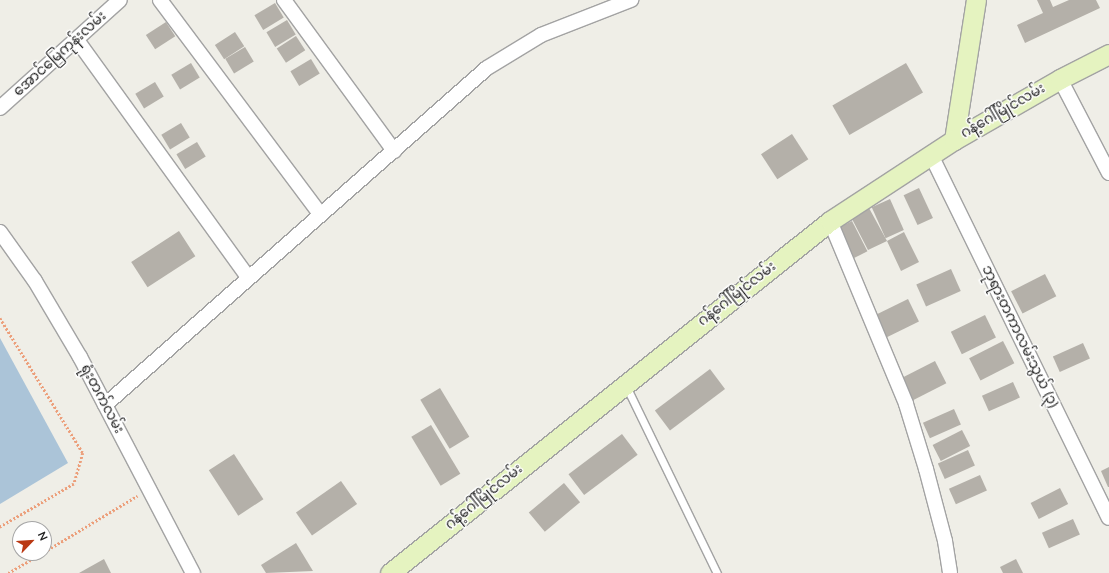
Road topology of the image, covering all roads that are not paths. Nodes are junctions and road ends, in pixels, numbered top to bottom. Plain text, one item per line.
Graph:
1 (120, 0) edge
2 (160, 0) edge
3 (284, 0) edge
4 (631, 0) edge
5 (976, 0) edge
6 (76, 40) junction
7 (1109, 54) edge
8 (1060, 79) junction
9 (0, 108) edge
10 (954, 140) junction
11 (394, 151) junction
12 (931, 155) junction
13 (1109, 173) edge
14 (320, 214) junction
15 (830, 221) junction
16 (0, 232) edge
17 (248, 277) junction
18 (624, 383) junction
19 (104, 404) junction
20 (1108, 515) edge
21 (193, 573) edge
22 (390, 573) edge
23 (717, 573) edge
24 (950, 573) edge

1 - 6 street, အောင်မြေကုန်းလမ်း
2 - 14 street
3 - 11 street
4 - 11 street
5 - 10 street
6 - 9 street, အောင်မြေကုန်းလမ်း
6 - 17 street
7 - 8 street, ဂန့်ဂေါ်မြိုင်လမ်း
8 - 10 street, ဂန့်ဂေါ်မြိုင်လမ်း
8 - 13 street
10 - 12 street, ဂန့်ဂေါ်မြိုင်လမ်း
11 - 14 street
12 - 15 street, ဂန့်ဂေါ်မြိုင်လမ်း
12 - 20 street, ဘုရားတကာလမ်းသွယ် (၃)
14 - 17 street
15 - 18 street, ဂန့်ဂေါ်မြိုင်လမ်း
15 - 24 street
16 - 19 street, ရုံးတက်လမ်း
17 - 19 street
18 - 22 street, ဂန့်ဂေါ်မြိုင်လမ်း
18 - 23 lane
19 - 21 street, ရုံးတက်လမ်း

